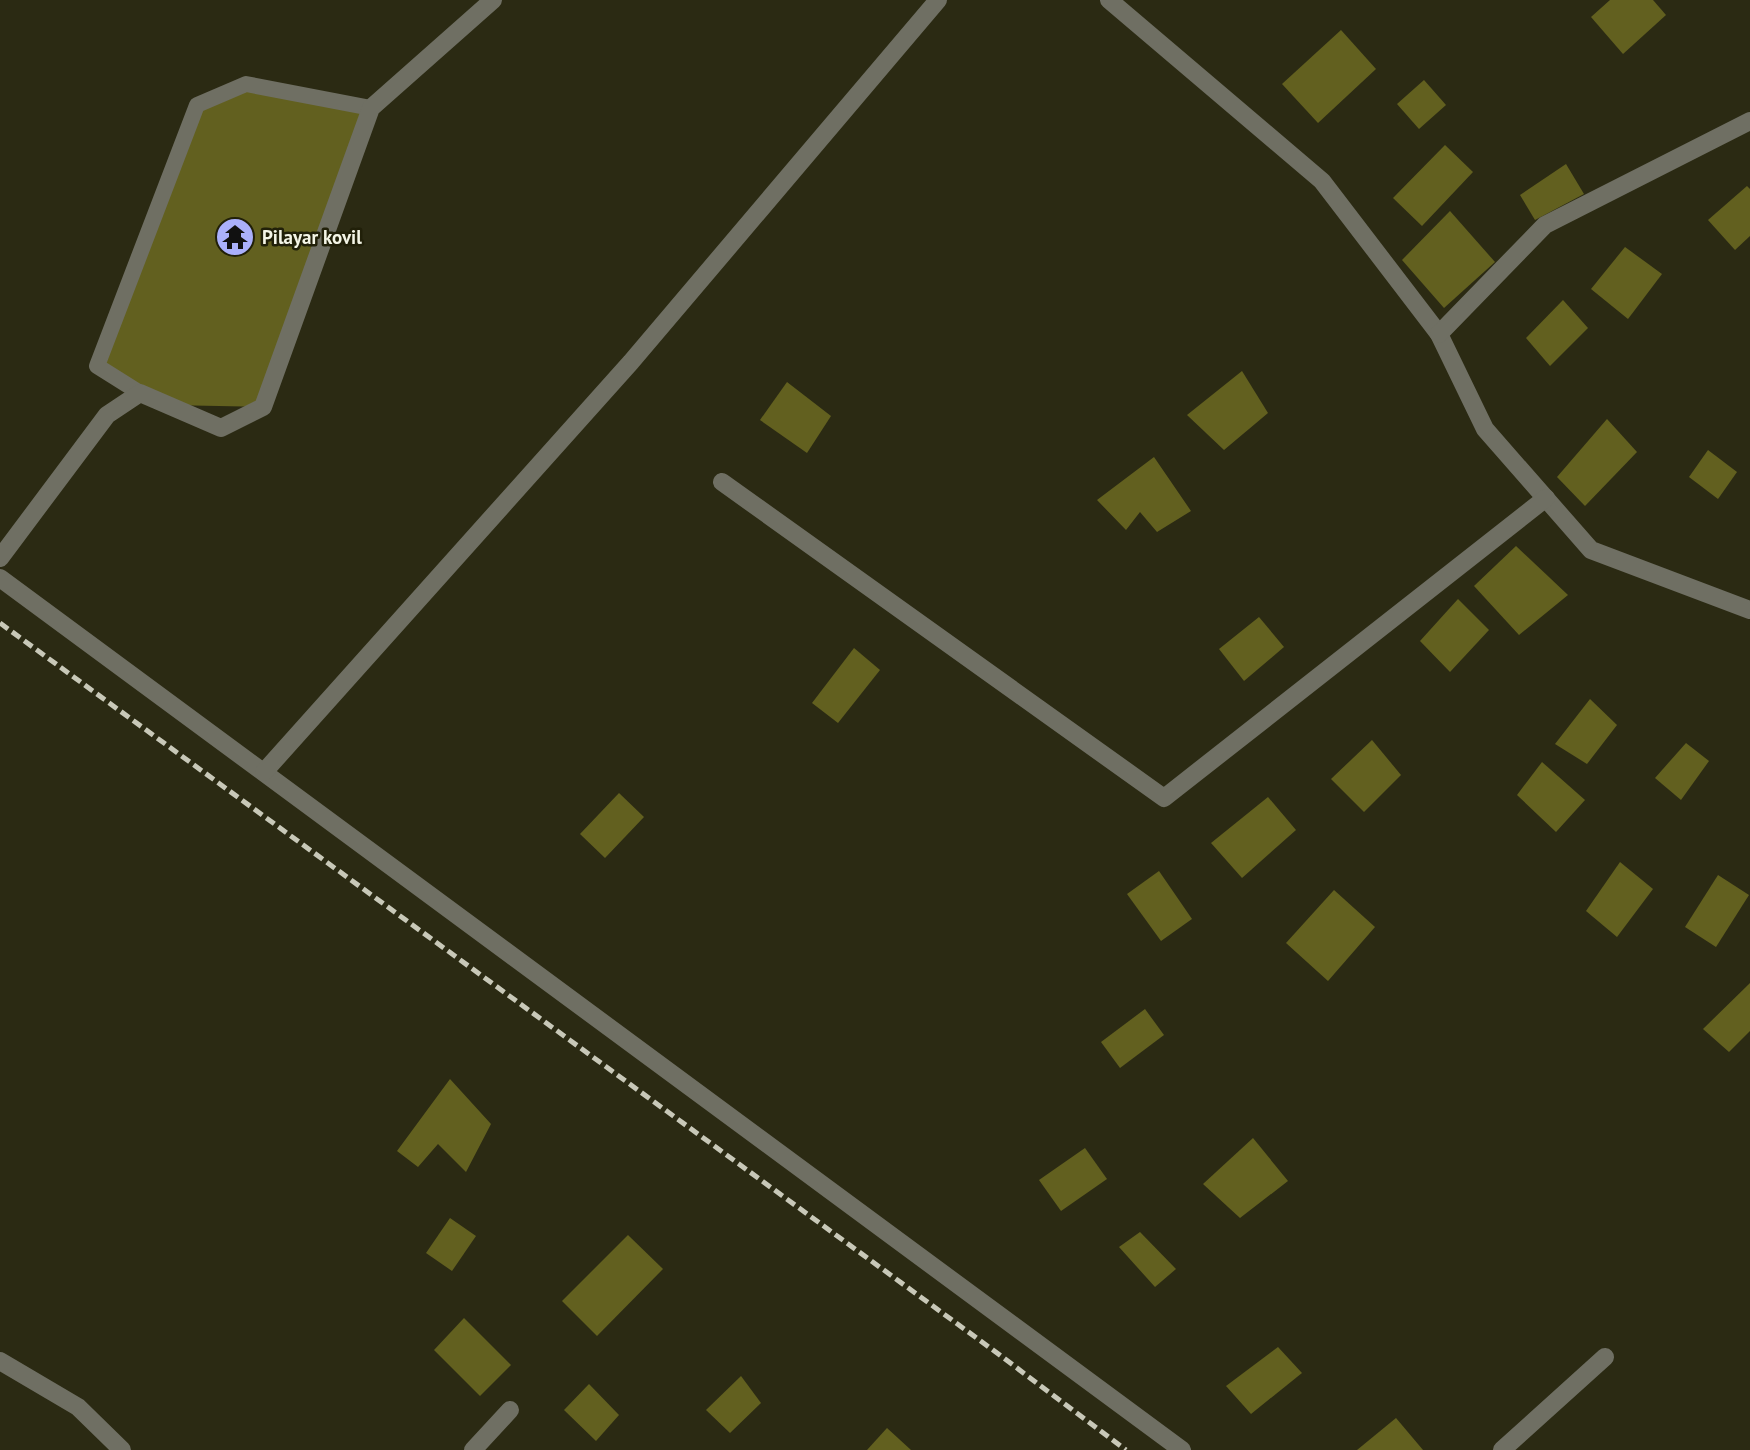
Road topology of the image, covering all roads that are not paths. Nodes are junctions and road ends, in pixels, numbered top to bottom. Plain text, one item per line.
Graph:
1 (493, 0) edge
2 (938, 0) edge
3 (1109, 0) edge
4 (370, 108) junction
5 (1750, 121) edge
6 (1439, 334) junction
7 (140, 393) junction
8 (722, 482) dead end
9 (1546, 498) junction
10 (0, 558) edge
11 (0, 578) edge
12 (1750, 610) edge
13 (264, 772) junction
14 (1605, 1357) dead end
15 (0, 1361) edge
16 (510, 1410) dead end
17 (122, 1450) edge
18 (473, 1450) edge
19 (1182, 1450) edge
20 (1502, 1450) edge

1 - 4 street
2 - 13 street
3 - 6 street
4 - 7 street
4 - 7 lane
5 - 6 street
6 - 9 street
7 - 10 street
8 - 9 street
9 - 12 street
11 - 13 street
13 - 19 street
14 - 20 street
15 - 17 street
16 - 18 street

